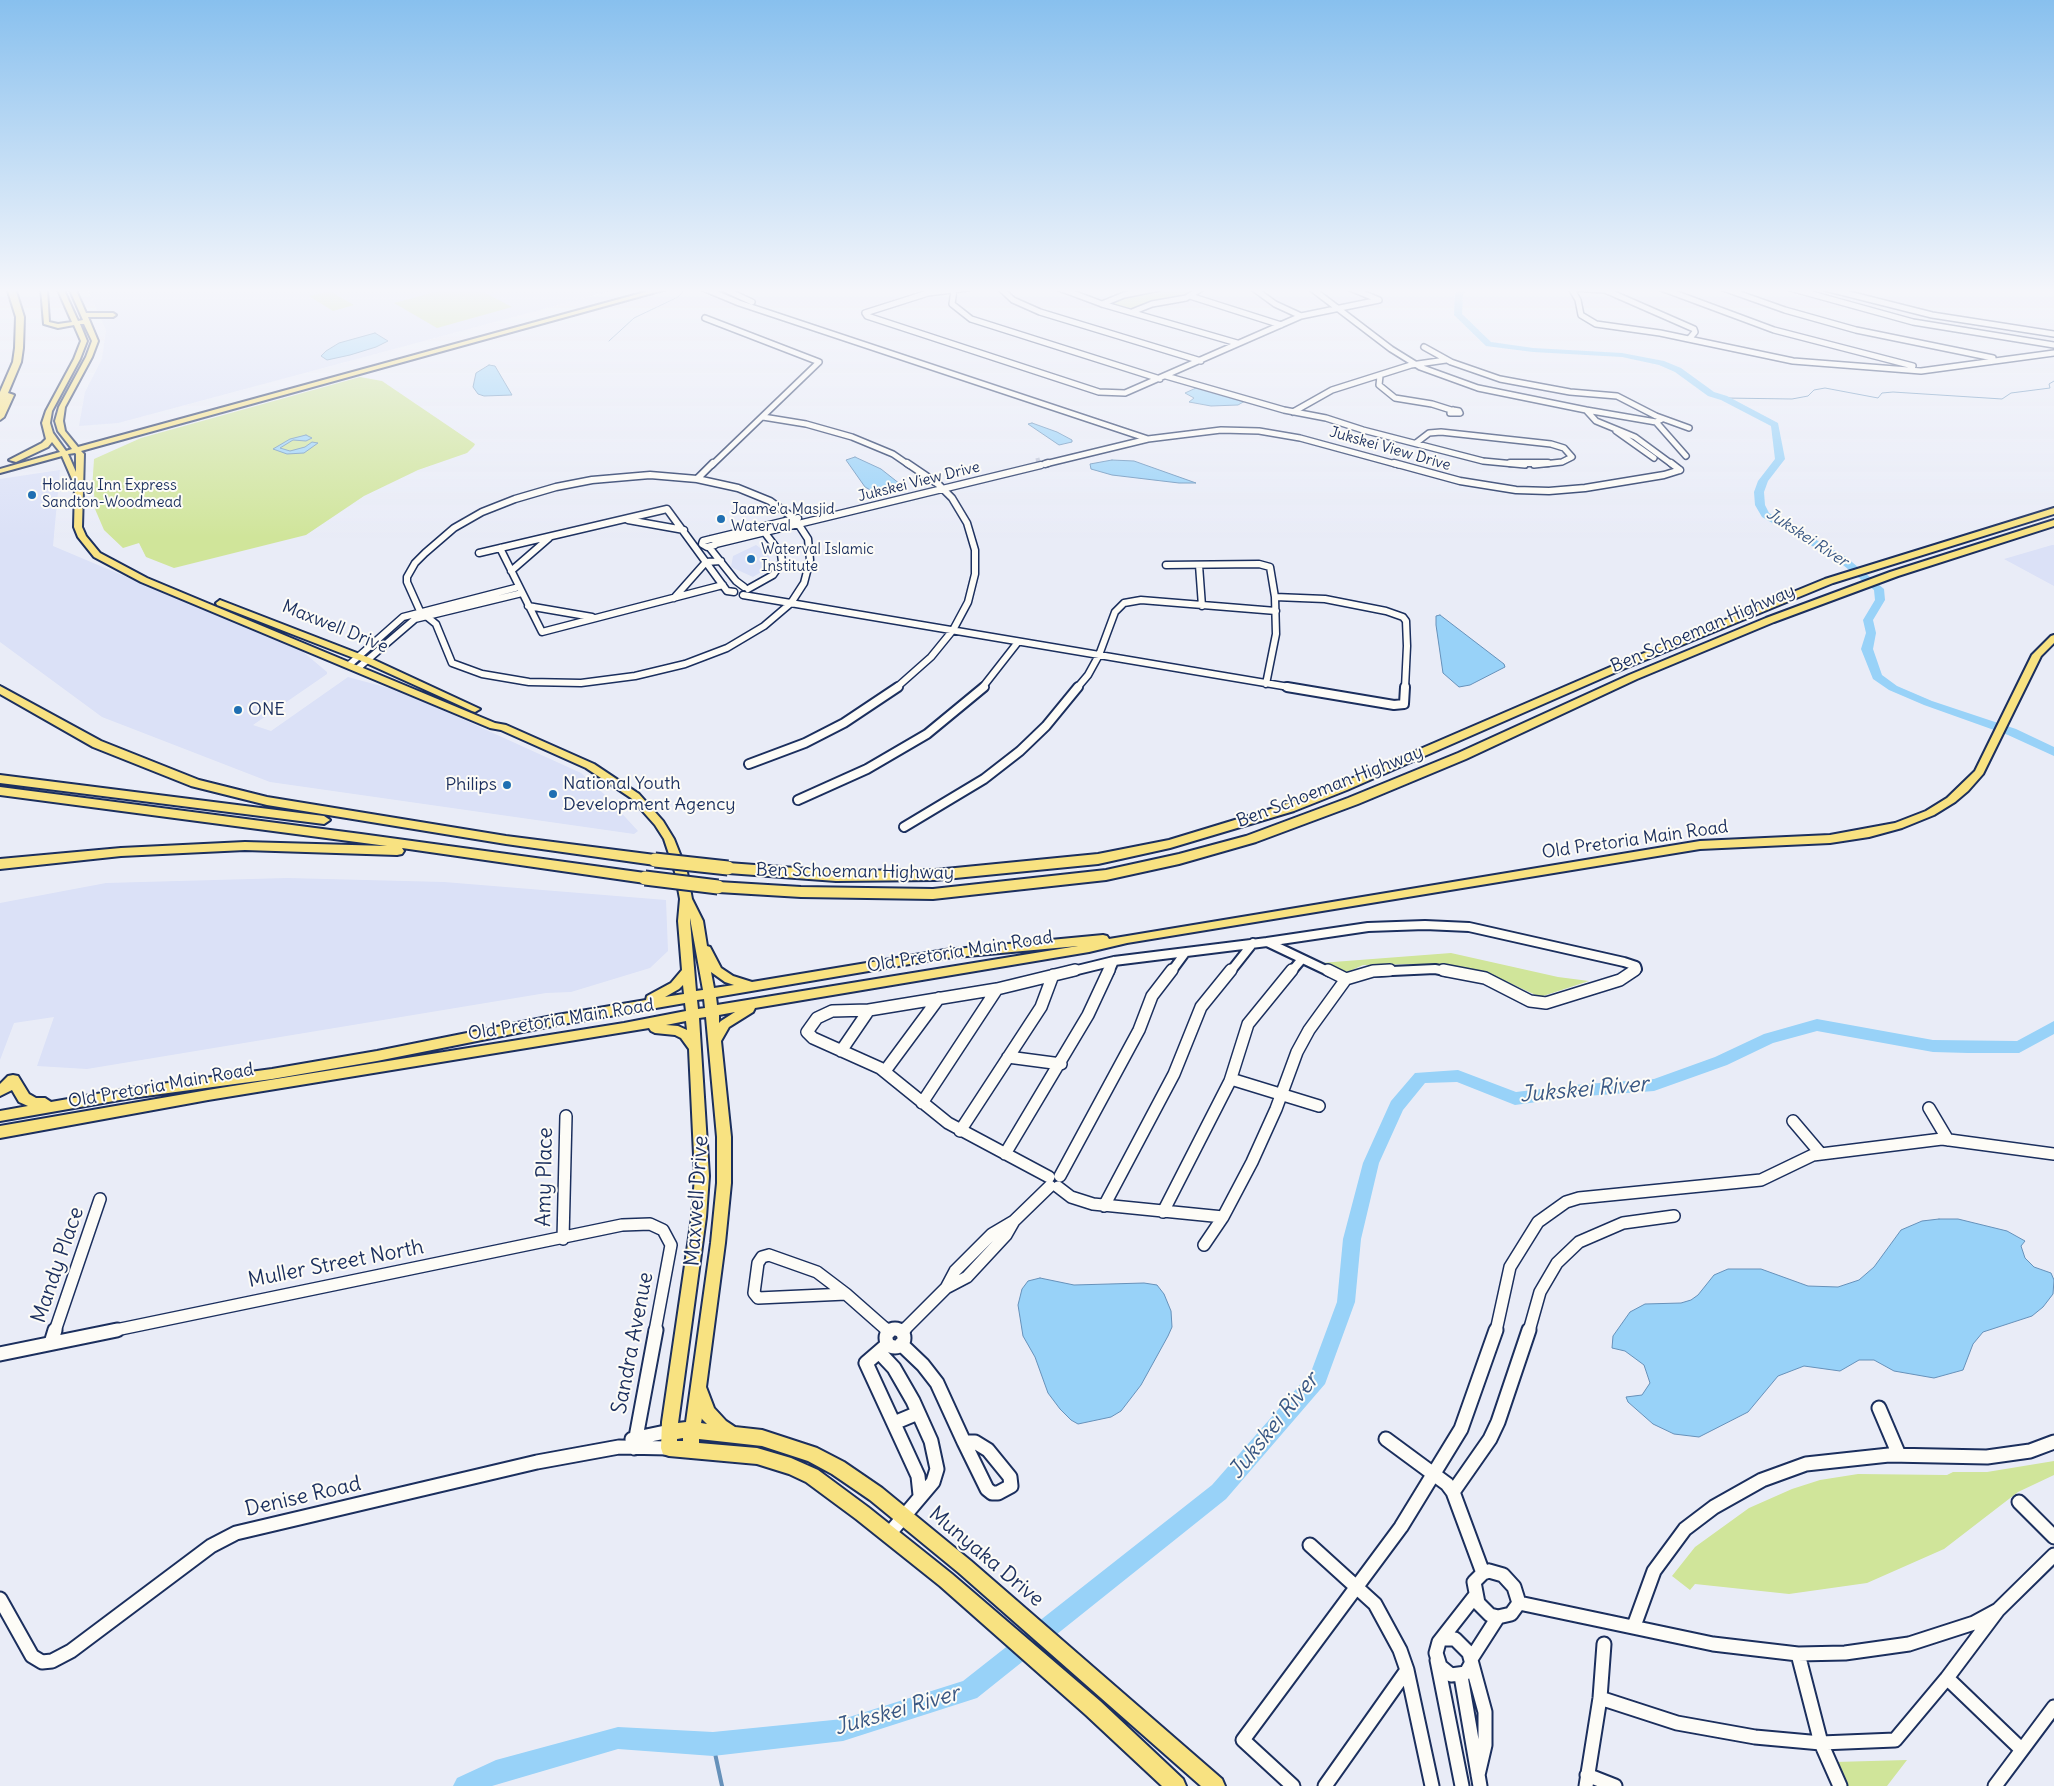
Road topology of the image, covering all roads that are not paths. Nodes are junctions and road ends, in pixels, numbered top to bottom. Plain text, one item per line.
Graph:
1 (12, 371) edge
2 (16, 371) edge
3 (69, 371) edge
4 (81, 371) edge
5 (335, 371) edge
6 (354, 371) edge
7 (809, 371) edge
8 (947, 371) edge
9 (1038, 371) edge
10 (1136, 371) edge
11 (1177, 371) edge
12 (1393, 371) edge
13 (1434, 371) edge
14 (1478, 371) edge
15 (1166, 376) junction
16 (1380, 376) junction
17 (1160, 379) junction
18 (245, 395) dead end
19 (0, 402) edge
20 (1452, 410) dead end
21 (1586, 410) junction
22 (184, 412) dead end
23 (1293, 412) junction
24 (0, 417) edge
25 (763, 417) junction
26 (1659, 420) junction
27 (1689, 428) dead end
28 (1614, 429) junction
29 (1124, 431) junction
30 (49, 433) junction
31 (1148, 439) junction
32 (1416, 443) junction
33 (1125, 444) junction
34 (1645, 445) junction
35 (75, 446) junction
36 (1636, 446) junction
37 (61, 450) junction
38 (1686, 456) dead end
39 (0, 463) edge
40 (15, 463) junction
41 (71, 469) junction
42 (0, 470) edge
43 (1678, 471) junction
44 (697, 479) junction
45 (77, 484) junction
46 (941, 487) junction
47 (2054, 511) edge
48 (623, 519) junction
49 (797, 522) junction
50 (2054, 523) edge
51 (684, 530) junction
52 (763, 530) junction
53 (550, 536) junction
54 (710, 545) junction
55 (695, 546) junction
56 (500, 548) junction
57 (479, 553) dead end
58 (721, 561) junction
59 (706, 562) junction
60 (1166, 565) dead end
61 (1199, 565) junction
62 (512, 571) junction
63 (144, 580) junction
64 (722, 585) junction
65 (742, 589) junction
66 (521, 590) junction
67 (501, 595) junction
68 (1275, 597) junction
69 (674, 598) junction
70 (791, 603) junction
71 (415, 604) junction
72 (528, 606) junction
73 (1202, 606) junction
74 (420, 611) junction
75 (1276, 611) junction
76 (428, 616) junction
77 (403, 617) junction
78 (596, 618) junction
79 (954, 630) junction
80 (2054, 638) edge
81 (1018, 642) junction
82 (1099, 656) junction
83 (362, 658) junction
84 (354, 666) junction
85 (0, 680) edge
86 (1266, 684) junction
87 (0, 689) edge
88 (503, 727) junction
89 (68, 728) junction
90 (749, 764) dead end
91 (0, 779) edge
92 (0, 791) edge
93 (798, 800) dead end
94 (904, 827) dead end
95 (506, 840) junction
96 (164, 850) junction
97 (490, 857) junction
98 (0, 864) edge
99 (0, 873) edge
100 (686, 899) junction
101 (700, 937) junction
102 (1127, 939) junction
103 (1267, 942) junction
104 (1253, 943) junction
105 (1185, 953) junction
106 (1302, 959) junction
107 (1114, 961) junction
108 (688, 972) junction
109 (1053, 975) junction
110 (1346, 979) junction
111 (753, 986) junction
112 (996, 989) junction
113 (708, 994) junction
114 (689, 997) junction
115 (939, 998) junction
116 (762, 1003) junction
117 (633, 1007) junction
118 (869, 1010) junction
119 (712, 1011) junction
120 (692, 1016) junction
121 (624, 1028) junction
122 (715, 1040) junction
123 (695, 1049) junction
124 (841, 1051) junction
125 (1008, 1057) junction
126 (1061, 1064) junction
127 (885, 1071) junction
128 (1231, 1079) junction
129 (0, 1091) edge
130 (1281, 1094) junction
131 (114, 1096) junction
132 (922, 1103) junction
133 (1319, 1106) dead end
134 (1929, 1108) dead end
135 (0, 1116) edge
136 (566, 1116) dead end
137 (1793, 1122) dead end
138 (960, 1131) junction
139 (0, 1132) edge
140 (1948, 1140) junction
141 (1006, 1154) junction
142 (1821, 1154) junction
143 (2054, 1154) edge
144 (1054, 1182) junction
145 (100, 1199) dead end
146 (1104, 1206) junction
147 (1163, 1212) junction
148 (1674, 1216) dead end
149 (1223, 1218) junction
150 (563, 1239) junction
151 (671, 1245) joint
152 (1204, 1245) dead end
153 (846, 1294) junction
154 (902, 1338) junction
155 (885, 1342) junction
156 (51, 1343) junction
157 (0, 1354) edge
158 (698, 1385) junction
159 (1879, 1408) dead end
160 (918, 1413) junction
161 (894, 1423) junction
162 (693, 1430) junction
163 (670, 1431) junction
164 (730, 1433) junction
165 (1386, 1439) dead end
166 (964, 1442) dead end
167 (2054, 1442) edge
168 (634, 1443) junction
169 (669, 1448) junction
170 (690, 1448) junction
171 (1899, 1455) junction
172 (1434, 1471) junction
173 (1453, 1492) junction
174 (920, 1495) junction
175 (2019, 1502) dead end
176 (903, 1516) junction
177 (889, 1534) junction
178 (2054, 1537) edge
179 (1310, 1545) dead end
180 (2054, 1555) edge
181 (1483, 1572) junction
182 (1358, 1586) junction
183 (1475, 1596) junction
184 (0, 1599) edge
185 (1519, 1603) junction
186 (1998, 1610) junction
187 (1498, 1617) junction
188 (1634, 1626) junction
189 (1444, 1639) junction
190 (1604, 1644) dead end
191 (1798, 1654) junction
192 (1437, 1660) junction
193 (1468, 1666) junction
194 (1407, 1670) junction
195 (1947, 1678) junction
196 (1600, 1698) junction
197 (2054, 1707) edge
198 (1821, 1743) junction
199 (2021, 1749) junction
200 (1479, 1780) edge
201 (1587, 1781) edge
202 (1176, 1786) edge
203 (1215, 1786) edge
204 (1293, 1786) edge
205 (1324, 1786) edge
206 (1432, 1786) edge
207 (1462, 1786) edge
208 (1615, 1786) edge
209 (1840, 1786) edge
210 (1995, 1786) edge

1 - 19 highway
2 - 24 highway
3 - 30 main road
4 - 35 main road, Maxwell Drive
5 - 18 main road
6 - 35 main road
7 - 25 street
8 - 29 street
9 - 17 street
10 - 17 street
11 - 15 street
12 - 16 street
13 - 21 street
14 - 26 street
15 - 17 street
15 - 23 street
16 - 20 street
16 - 23 street
21 - 26 street
21 - 28 street
22 - 35 main road
23 - 32 street
25 - 44 street
25 - 46 street
26 - 27 street
26 - 38 street
28 - 34 street
28 - 36 street
29 - 31 street
29 - 33 street
30 - 37 main road, Maxwell Drive
30 - 40 main road
31 - 33 street, Jukskei View Drive
31 - 43 street, Jukskei View Drive
32 - 32 street
33 - 46 street, Jukskei View Drive
34 - 36 street
34 - 43 street
35 - 37 main road
35 - 45 main road, Maxwell Drive
36 - 43 street
37 - 40 main road
37 - 41 main road, Maxwell Drive
39 - 40 main road
40 - 41 main road
40 - 42 main road
41 - 45 main road, Maxwell Drive
44 - 49 street
44 - 71 street
45 - 63 main road, Maxwell Drive
46 - 49 street, Jukskei View Drive
46 - 79 street
47 - 95 highway, Ben Schoeman Highway, bridge
48 - 51 street
48 - 51 street
48 - 53 street
49 - 52 street, Jukskei View Drive
49 - 70 street
50 - 97 highway, Ben Schoeman Highway, bridge
51 - 55 street
52 - 54 street, Jukskei View Drive
52 - 65 street
53 - 56 street
53 - 62 street
54 - 55 street, Jukskei View Drive
54 - 58 street
55 - 59 street
56 - 57 street
56 - 62 street
58 - 59 street
58 - 65 street
59 - 64 street
59 - 69 street
60 - 61 street
61 - 68 street
61 - 73 street
62 - 66 street
63 - 83 main road, Maxwell Drive
63 - 84 main road, Maxwell Drive
64 - 65 street
64 - 69 street
65 - 70 street
66 - 67 street
66 - 72 street
67 - 74 street
67 - 76 street
68 - 75 street
68 - 86 street
69 - 78 street
70 - 76 street
70 - 79 street
71 - 74 street
71 - 77 street
72 - 78 street
72 - 78 street
73 - 75 street
73 - 82 street
74 - 76 street
74 - 77 street
75 - 86 street
76 - 83 street
77 - 83 street
79 - 81 street
79 - 90 street
80 - 102 main road, Old Pretoria Main Road
81 - 82 street
81 - 93 street
82 - 86 street
82 - 94 street
83 - 84 street
83 - 88 main road, Maxwell Drive
84 - 88 main road, Maxwell Drive
85 - 89 highway
87 - 89 highway
88 - 100 main road, Maxwell Drive
89 - 95 highway
91 - 95 highway
92 - 97 highway
96 - 97 highway
96 - 98 highway
96 - 99 highway
100 - 101 main road, Maxwell Drive
100 - 108 main road, Maxwell Drive
101 - 111 main road
101 - 113 main road, Maxwell Drive
102 - 111 main road, Old Pretoria Main Road
102 - 116 main road, Old Pretoria Main Road
103 - 104 street
103 - 106 street
103 - 110 street
104 - 105 street
104 - 146 street
105 - 107 street
105 - 144 street
106 - 110 street
106 - 128 street
107 - 109 street
107 - 126 street
108 - 114 main road, Maxwell Drive
108 - 117 main road
109 - 112 street
109 - 125 street
110 - 130 street
111 - 113 main road, Old Pretoria Main Road
112 - 115 street
112 - 132 street
113 - 114 main road, Old Pretoria Main Road
113 - 119 main road, Maxwell Drive
114 - 117 main road, Old Pretoria Main Road
114 - 120 main road, Maxwell Drive
115 - 118 street
115 - 127 street
116 - 119 main road, Old Pretoria Main Road
116 - 122 main road
117 - 131 main road, Old Pretoria Main Road
118 - 124 street
118 - 124 street
119 - 120 main road, Old Pretoria Main Road
119 - 122 main road, Maxwell Drive
120 - 121 main road, Old Pretoria Main Road
120 - 123 main road, Maxwell Drive
121 - 123 main road
121 - 139 main road, Old Pretoria Main Road
122 - 158 main road, Maxwell Drive
123 - 163 main road, Maxwell Drive
124 - 127 street
125 - 126 street
125 - 138 street
126 - 141 street
127 - 132 street
128 - 130 street
128 - 147 street
129 - 131 main road
130 - 133 street
130 - 149 street
131 - 135 main road, Old Pretoria Main Road
132 - 138 street
134 - 140 street
136 - 150 street, Amy Place
137 - 142 street
138 - 141 street
140 - 142 street
140 - 143 street
141 - 144 street
142 - 172 street
144 - 146 street
144 - 154 street
145 - 156 street, Mandy Place
146 - 147 street
147 - 149 street
148 - 173 street
149 - 152 street
150 - 151 street, Muller Street North
150 - 156 street, Muller Street North
151 - 168 street, Sandra Avenue
153 - 153 street
153 - 155 street
154 - 155 street
154 - 166 street
155 - 160 street
155 - 161 street
156 - 157 street, Muller Street North
158 - 162 main road, Maxwell Drive
158 - 164 main road
159 - 171 street
160 - 161 street
160 - 174 street
161 - 174 street
162 - 163 main road, Munyaka Drive
162 - 164 main road, Munyaka Drive
162 - 170 main road, Maxwell Drive
163 - 168 street, Denise Road
163 - 169 main road, Maxwell Drive
164 - 176 main road, Munyaka Drive
165 - 172 street
167 - 171 street
168 - 169 street, Denise Road
168 - 184 street, Denise Road
169 - 170 main road
170 - 177 main road
171 - 188 street
172 - 173 street
172 - 182 street
173 - 181 street
174 - 176 street
175 - 178 street
176 - 177 street
176 - 203 main road, Munyaka Drive
177 - 202 main road
179 - 182 street
180 - 186 street
181 - 183 street
181 - 185 street
182 - 194 street
182 - 204 street
183 - 187 street
183 - 189 street
185 - 187 street
185 - 188 street
186 - 191 street
186 - 195 street
187 - 193 street
188 - 191 street
189 - 192 street
189 - 193 street
190 - 196 street
191 - 198 street
192 - 193 street
192 - 207 street
193 - 200 street
194 - 205 street
194 - 206 street
195 - 198 street
195 - 199 street
196 - 198 street
196 - 201 street
197 - 199 street
198 - 209 street
199 - 210 street
201 - 208 street

